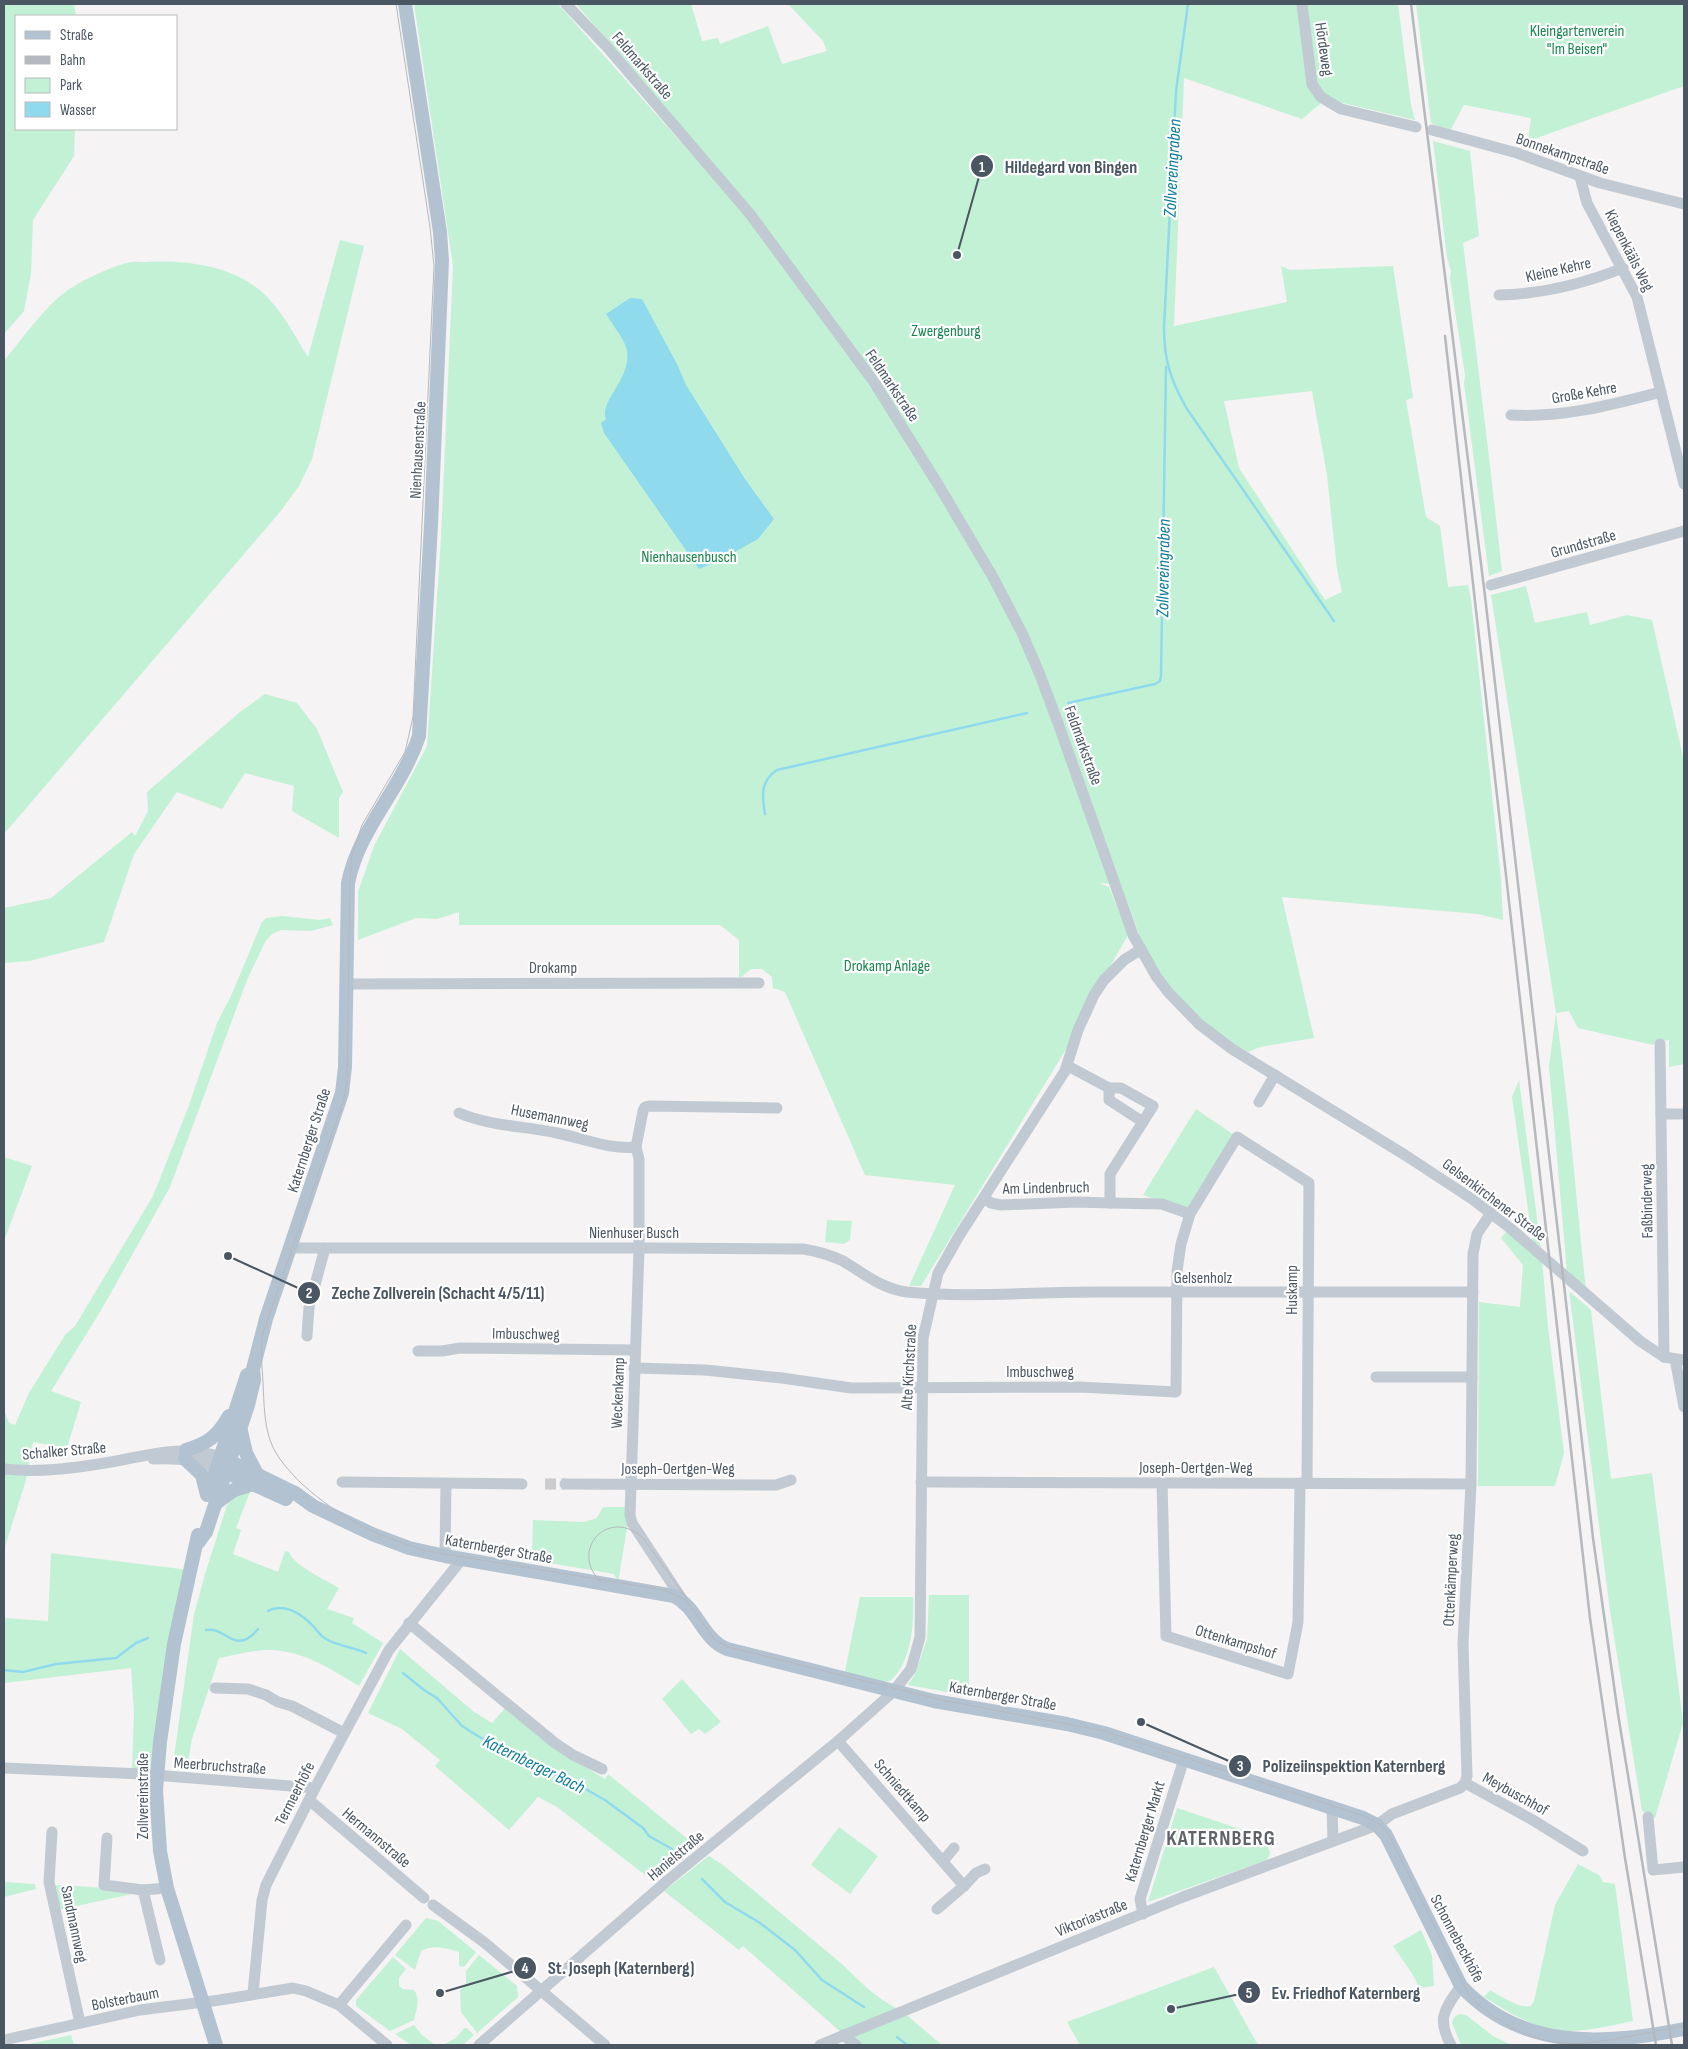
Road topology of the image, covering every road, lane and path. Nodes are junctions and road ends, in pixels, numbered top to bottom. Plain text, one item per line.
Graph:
1 (405, 4) edge
2 (566, 4) edge
3 (1302, 4) edge
4 (1411, 126) dead end
5 (1432, 130) dead end
6 (1580, 177) junction
7 (1684, 204) edge
8 (1623, 268) junction
9 (1499, 295) dead end
10 (1661, 392) junction
11 (1511, 415) dead end
12 (1684, 484) edge
13 (1684, 531) edge
14 (1491, 585) dead end
15 (1100, 842) joint
16 (348, 883) joint
17 (1140, 950) junction
18 (347, 984) junction
19 (759, 984) dead end
20 (1660, 1044) dead end
21 (1068, 1066) junction
22 (1275, 1075) junction
23 (1109, 1088) junction
24 (1258, 1102) dead end
25 (777, 1108) dead end
26 (459, 1114) dead end
27 (1661, 1114) junction
28 (1684, 1114) edge
29 (1143, 1122) junction
30 (1237, 1137) joint
31 (636, 1147) junction
32 (984, 1198) junction
33 (1110, 1204) junction
34 (1491, 1213) junction
35 (1190, 1214) junction
36 (289, 1248) junction
37 (325, 1248) junction
38 (639, 1249) junction
39 (1473, 1292) junction
40 (934, 1293) junction
41 (1177, 1293) junction
42 (1307, 1293) junction
43 (307, 1336) dead end
44 (634, 1350) junction
45 (418, 1351) dead end
46 (1674, 1359) edge
47 (634, 1368) junction
48 (253, 1369) junction
49 (1376, 1377) dead end
50 (1472, 1377) junction
51 (922, 1387) junction
52 (238, 1403) junction
53 (1684, 1408) edge
54 (240, 1430) junction
55 (185, 1455) junction
56 (223, 1464) junction
57 (4, 1469) edge
58 (255, 1479) junction
59 (791, 1480) dead end
60 (342, 1482) dead end
61 (921, 1482) junction
62 (1162, 1482) junction
63 (1303, 1483) junction
64 (446, 1484) junction
65 (522, 1484) dead end
66 (565, 1484) tunnel mouth
67 (630, 1484) junction
68 (1471, 1484) junction
69 (212, 1500) junction
70 (640, 1535) joint
71 (445, 1556) junction
72 (462, 1559) junction
73 (684, 1602) junction
74 (409, 1623) junction
75 (215, 1688) dead end
76 (894, 1692) junction
77 (344, 1733) junction
78 (838, 1741) junction
79 (1184, 1759) junction
80 (4, 1768) edge
81 (602, 1769) dead end
82 (157, 1776) junction
83 (1465, 1783) junction
84 (315, 1788) junction
85 (309, 1800) junction
86 (1332, 1806) junction
87 (1648, 1817) dead end
88 (1378, 1825) junction
89 (52, 1832) dead end
90 (107, 1838) dead end
91 (1333, 1841) junction
92 (954, 1848) dead end
93 (1583, 1851) dead end
94 (943, 1861) junction
95 (1684, 1867) edge
96 (985, 1869) dead end
97 (964, 1886) junction
98 (167, 1888) junction
99 (143, 1890) junction
100 (937, 1909) dead end
101 (1143, 1914) junction
102 (406, 1925) dead end
103 (160, 1960) dead end
104 (1461, 1986) junction
105 (542, 1991) junction
106 (253, 1994) junction
107 (202, 2002) junction
108 (339, 2005) junction
109 (80, 2022) junction
110 (1684, 2029) edge
111 (843, 2035) junction
112 (4, 2040) edge
113 (216, 2045) edge
114 (387, 2045) edge
115 (479, 2045) edge
116 (605, 2045) edge
117 (820, 2045) edge
118 (856, 2045) edge
119 (1451, 2045) edge

1 - 16 main road, Nienhausenstraße
2 - 15 street, Feldmarkstraße
3 - 4 street, Hördeweg
5 - 6 street, Bonnekampstraße
6 - 7 street, Bonnekampstraße
6 - 8 street, Kiepenkääls Weg
8 - 9 street, Kleine Kehre
8 - 10 street, Kiepenkääls Weg
10 - 11 street, Große Kehre
10 - 12 street, Kiepenkääls Weg
13 - 14 street, Grundstraße
15 - 17 street, Gelsenkirchener Straße
16 - 18 main road, Katernberger Straße
17 - 21 street, Alte Kirchstraße
17 - 22 street, Gelsenkirchener Straße
18 - 19 street, Drokamp
18 - 36 main road, Katernberger Straße
20 - 27 street, Faßbinderweg
21 - 23 street, Am Lindenbruch
21 - 32 street, Alte Kirchstraße
22 - 24 street
22 - 34 street, Gelsenkirchener Straße
23 - 29 street
23 - 29 street, Am Lindenbruch
25 - 31 street
26 - 31 street, Husemannweg
27 - 28 street
27 - 46 street, Faßbinderweg
29 - 33 street, Am Lindenbruch
30 - 35 street, Imbuschweg
30 - 42 street, Huskamp
31 - 38 street
32 - 33 street, Am Lindenbruch
32 - 40 street, Alte Kirchstraße
33 - 35 street, Am Lindenbruch
34 - 39 street, Ottenkämperweg
34 - 46 street, Gelsenkirchener Straße
35 - 41 street, Imbuschweg
36 - 37 street, Nienhuser Busch
36 - 48 main road, Katernberger Straße
37 - 38 street, Nienhuser Busch
37 - 43 street
38 - 40 street, Nienhuser Busch
38 - 44 street, Weckenkamp
39 - 42 street, Gelsenholz
39 - 50 street, Ottenkämperweg
40 - 41 street, Gelsenholz
40 - 51 street, Alte Kirchstraße
41 - 42 street, Gelsenholz
41 - 51 street, Imbuschweg
42 - 63 street, Huskamp
44 - 45 street, Imbuschweg
44 - 47 street, Weckenkamp
46 - 53 street, Faßbinderweg
47 - 51 street, Imbuschweg
47 - 67 street, Weckenkamp
48 - 52 main road, Katernberger Straße
48 - 54 main road, Katernberger Straße
49 - 50 street
50 - 68 street, Ottenkämperweg
51 - 61 street, Alte Kirchstraße
52 - 55 main road
52 - 56 main road, Katernberger Straße
54 - 56 main road, Katernberger Straße
54 - 58 main road
55 - 56 street, Schalker Straße
55 - 57 street, Schalker Straße
55 - 69 main road
56 - 58 main road, Katernberger Straße
56 - 69 main road, Zollvereinstraße
58 - 69 main road
58 - 71 main road, Katernberger Straße
59 - 67 street, Joseph-Oertgen-Weg
60 - 64 street
61 - 62 street, Joseph-Oertgen-Weg
61 - 76 street, Alte Kirchstraße
62 - 63 street, Joseph-Oertgen-Weg
62 - 63 street, Ottenkampshof
63 - 68 street, Joseph-Oertgen-Weg
64 - 65 street
64 - 71 street
66 - 67 street, Joseph-Oertgen-Weg
67 - 70 street, Weckenkamp
68 - 83 street, Ottenkämperweg
69 - 82 main road, Zollvereinstraße
70 - 73 street, Katernberger Straße
71 - 72 main road, Katernberger Straße
72 - 73 main road, Katernberger Straße
72 - 74 street, Termeerhöfe
73 - 76 main road, Katernberger Straße
74 - 77 street, Termeerhöfe
74 - 81 street
75 - 77 street
76 - 78 street, Hanielstraße
76 - 79 main road, Katernberger Straße
77 - 84 street, Termeerhöfe
78 - 94 street, Schniedtkamp
78 - 105 street, Hanielstraße
79 - 86 main road, Katernberger Straße
79 - 101 street, Katernberger Markt
80 - 82 street, Meerbruchstraße
82 - 84 street, Meerbruchstraße
82 - 98 main road, Zollvereinstraße
83 - 88 street, Meybuschhof
83 - 93 street, Meybuschhof
84 - 85 street, Termeerhöfe
85 - 105 street, Hermannstraße
85 - 106 street, Termeerhöfe
86 - 88 main road, Katernberger Straße
86 - 91 street
87 - 95 street
88 - 91 street, Viktoriastraße
88 - 104 main road, Schonnebeckhöfe
89 - 109 street, Sandmannweg
90 - 99 street
91 - 101 street, Viktoriastraße
92 - 94 street
94 - 97 street, Schniedtkamp
96 - 97 street
97 - 100 street
98 - 99 street
98 - 107 main road, Zollvereinstraße
99 - 103 street
101 - 111 street, Viktoriastraße
102 - 108 street
104 - 110 main road, Schonnebeckhöfe
104 - 119 street
105 - 115 street, Hanielstraße
105 - 116 street, Hermannstraße
106 - 107 street, Bolsterbaum
106 - 108 street, Bolsterbaum
107 - 109 street, Bolsterbaum
107 - 113 main road, Zollvereinstraße
108 - 114 street, Bolsterbaum
109 - 112 street, Bolsterbaum
111 - 117 street, Viktoriastraße
111 - 118 street

